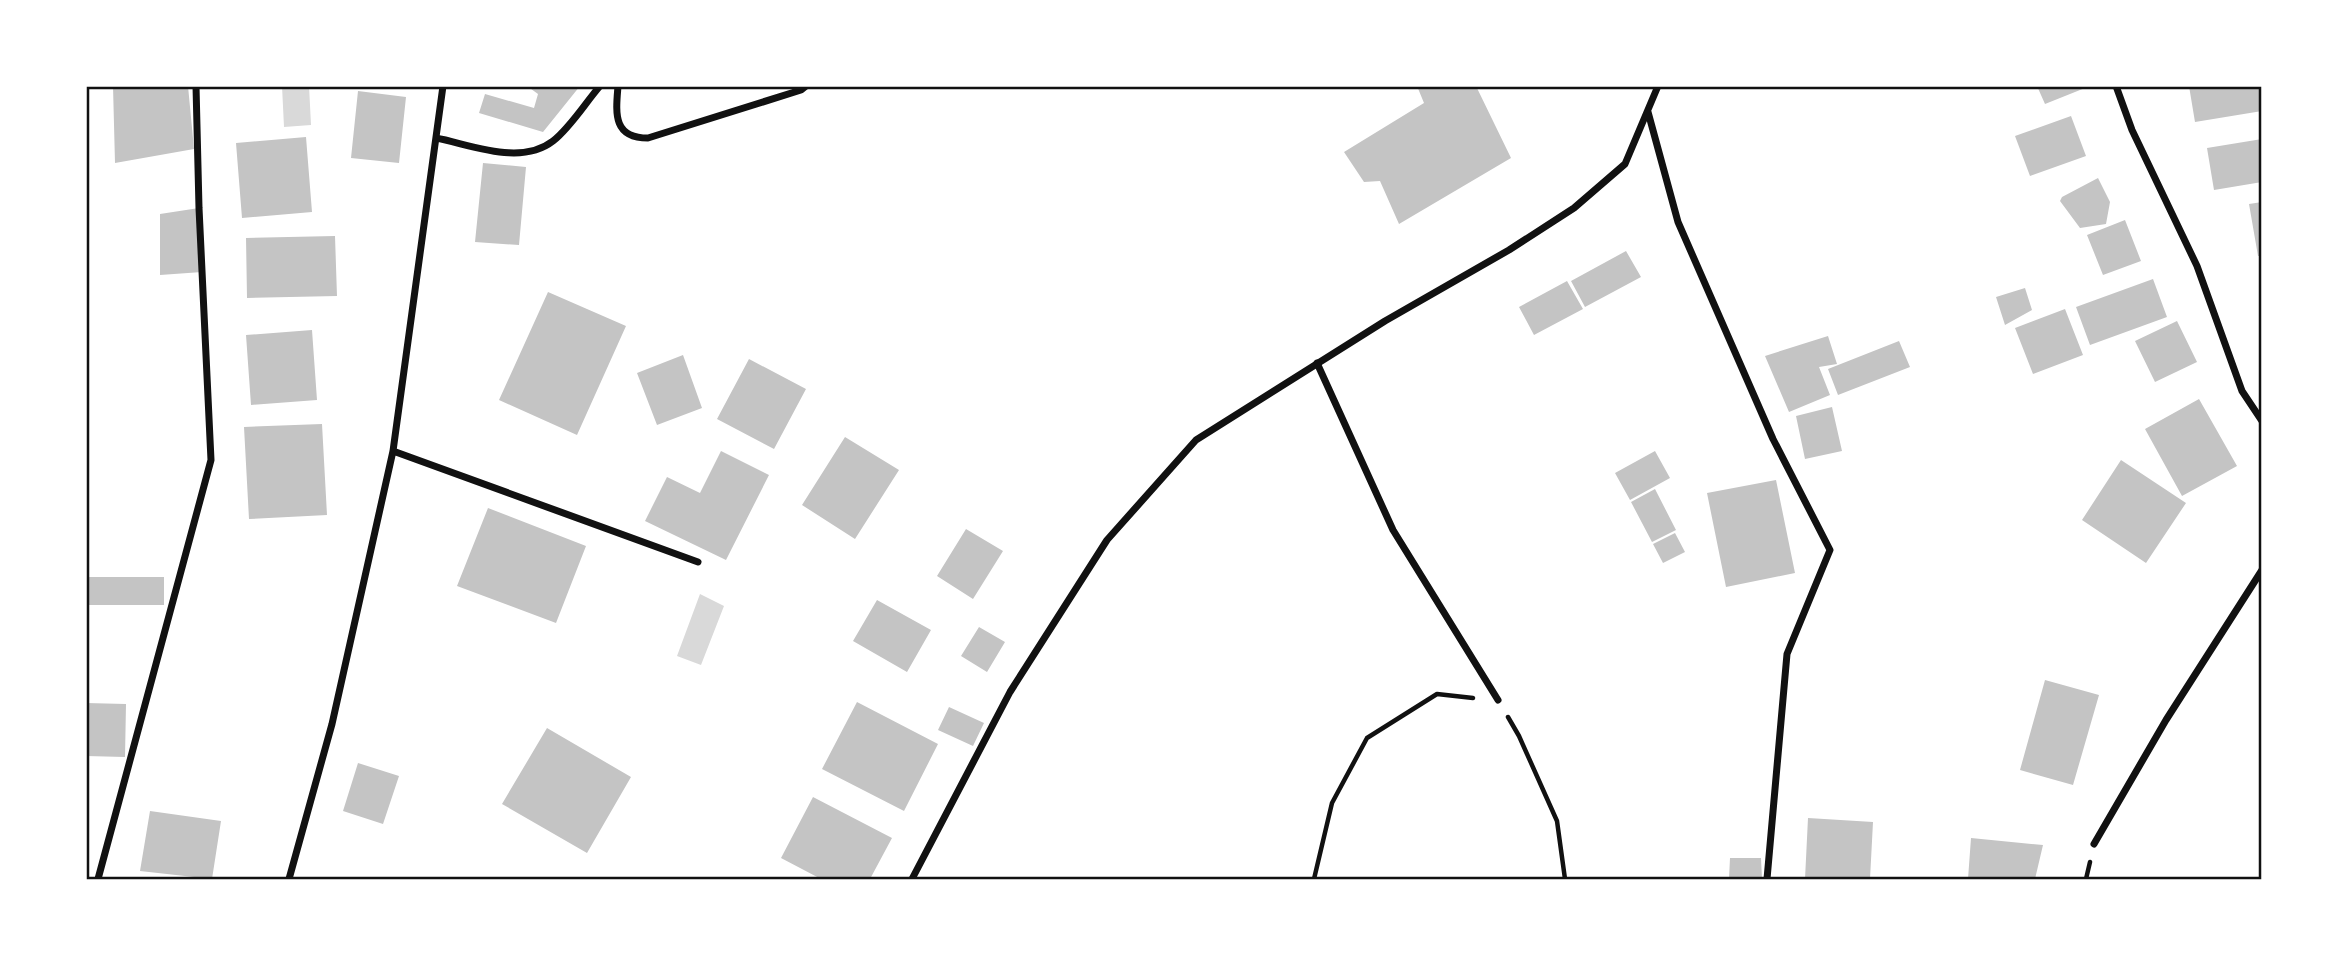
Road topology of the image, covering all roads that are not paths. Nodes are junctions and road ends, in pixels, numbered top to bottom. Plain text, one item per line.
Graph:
1 (197, 86) edge
2 (443, 86) edge
3 (600, 86) edge
4 (618, 86) edge
5 (806, 86) edge
6 (1658, 86) edge
7 (2116, 86) edge
8 (1648, 112) junction
9 (436, 138) junction
10 (1317, 363) junction
11 (2262, 421) edge
12 (393, 451) junction
13 (698, 562) dead end
14 (2262, 570) edge
15 (1497, 700) road end
16 (2094, 844) dead end
17 (98, 879) edge
18 (289, 879) edge
19 (912, 879) edge
20 (1767, 879) edge

1 - 17 street
2 - 9 street
3 - 9 street
4 - 5 street
6 - 8 street
7 - 11 street
8 - 10 street
8 - 20 street
9 - 12 street
10 - 15 street
10 - 19 street
12 - 13 street
12 - 18 street
14 - 16 street

